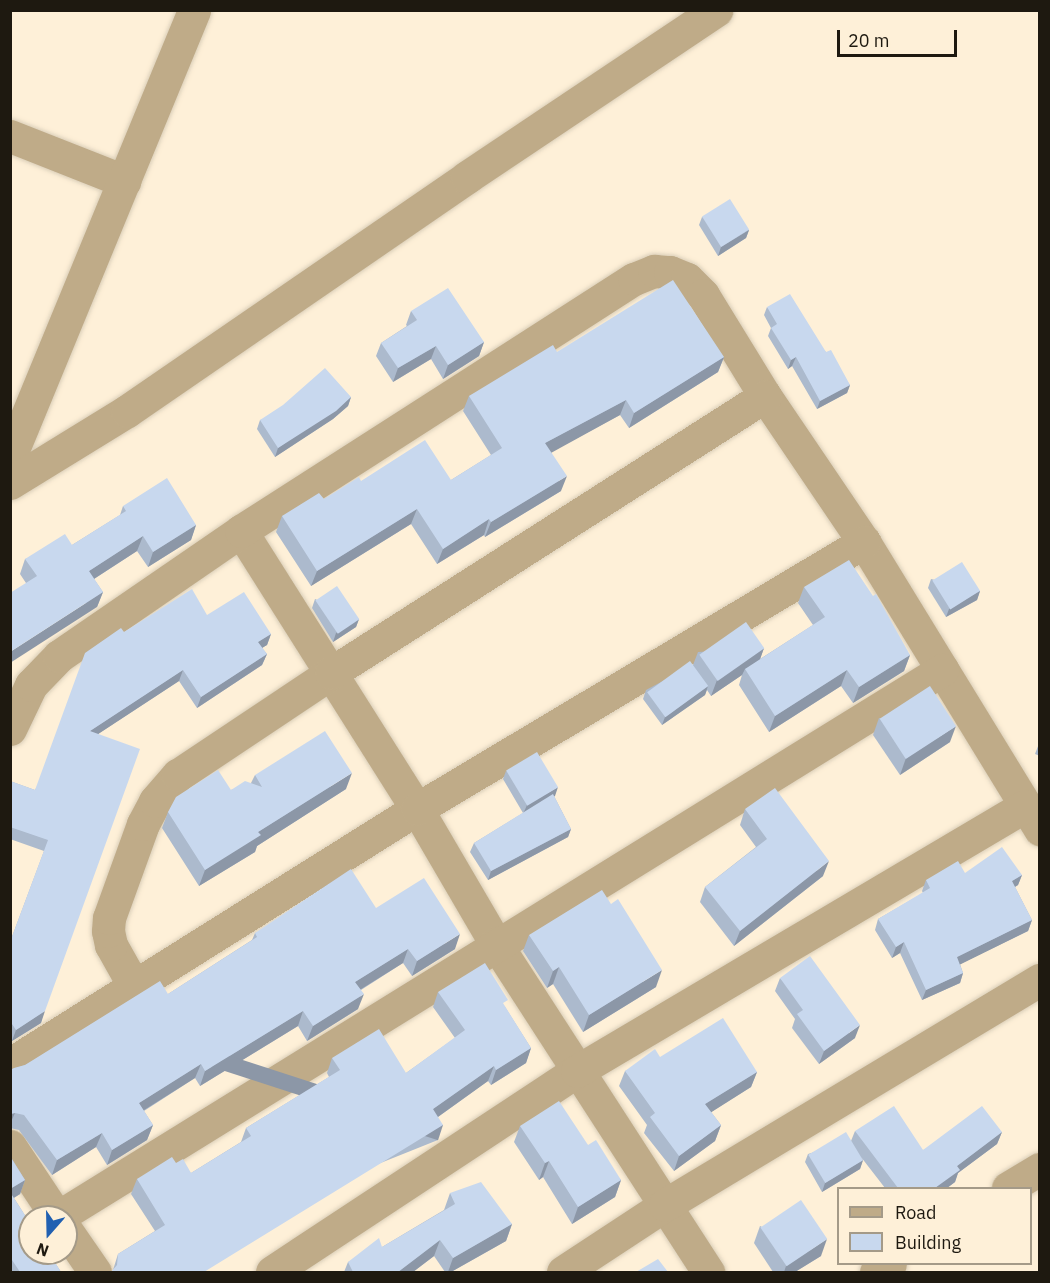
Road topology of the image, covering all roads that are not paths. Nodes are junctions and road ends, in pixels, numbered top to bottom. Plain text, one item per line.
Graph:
1 (194, 10) edge
2 (716, 10) edge
3 (10, 136) edge
4 (124, 181) junction
5 (765, 396) junction
6 (10, 457) edge
7 (10, 483) edge
8 (241, 531) junction
9 (864, 542) junction
10 (942, 670) junction
11 (331, 673) junction
12 (10, 729) edge
13 (417, 809) junction
14 (1032, 818) edge
15 (496, 944) junction
16 (1040, 980) edge
17 (134, 986) junction
18 (10, 1064) edge
19 (577, 1071) junction
20 (10, 1146) edge
21 (1040, 1169) edge
22 (1010, 1187) edge
23 (50, 1205) edge
24 (77, 1205) edge
25 (665, 1205) junction
26 (78, 1247) edge
27 (95, 1272) edge
28 (272, 1272) edge
29 (563, 1272) edge
30 (708, 1272) edge

1 - 4 street
2 - 7 street
3 - 4 street
4 - 6 street
5 - 8 street
5 - 9 street
5 - 11 street
8 - 11 street
8 - 12 street
9 - 10 street
9 - 13 street
10 - 14 street
10 - 15 street
11 - 13 street
11 - 17 street
13 - 15 street
13 - 17 street
14 - 19 street
15 - 19 street
15 - 24 street
16 - 25 street
17 - 18 street
19 - 25 street
19 - 28 street
20 - 23 street
21 - 22 street
25 - 29 street
25 - 30 street
26 - 27 street

